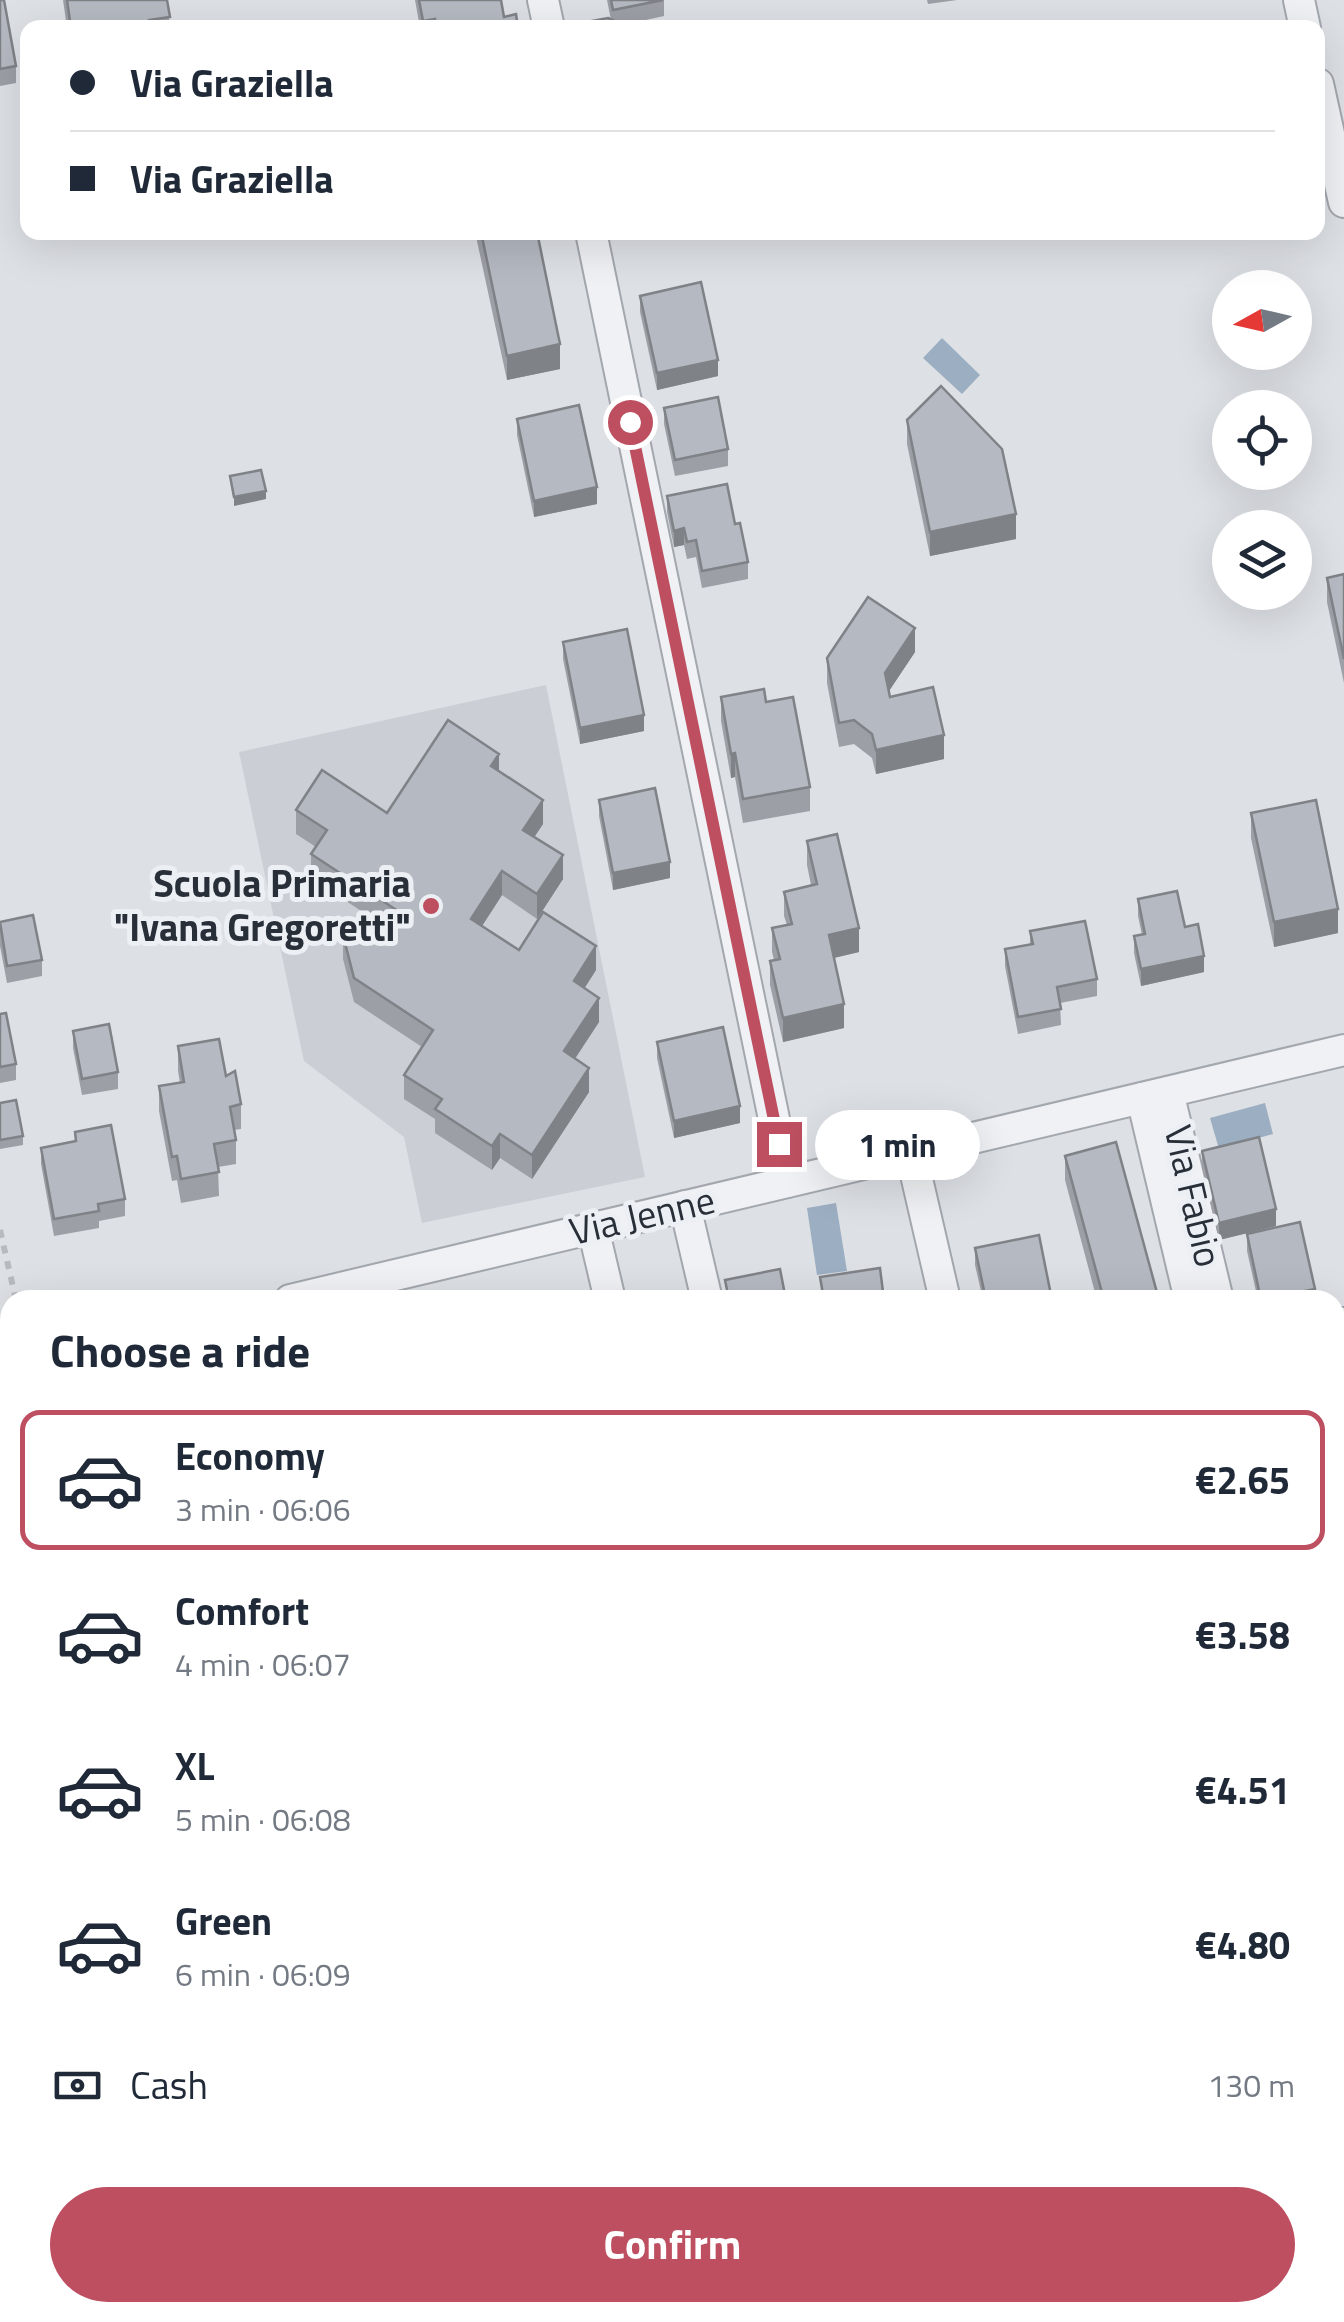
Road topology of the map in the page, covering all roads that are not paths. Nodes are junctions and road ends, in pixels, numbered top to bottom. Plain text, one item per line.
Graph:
1 (1325, 116) edge
2 (1344, 202) edge
3 (593, 240) edge
4 (1344, 1050) edge
5 (1155, 1095) junction
6 (910, 1153) junction
7 (787, 1182) junction
8 (685, 1206) junction
9 (593, 1228) junction
10 (353, 1290) edge
11 (608, 1290) edge
12 (705, 1290) edge
13 (943, 1290) edge
14 (1188, 1290) edge
15 (1215, 1290) edge

1 - 2 street
3 - 7 street
4 - 5 street, Via Jenne
5 - 6 street, Via Jenne
5 - 14 street
5 - 15 street, Via Fabio
6 - 7 street, Via Jenne
6 - 13 street
7 - 8 street, Via Jenne
8 - 9 street, Via Jenne
8 - 12 street
9 - 10 street, Via Jenne
9 - 11 street

